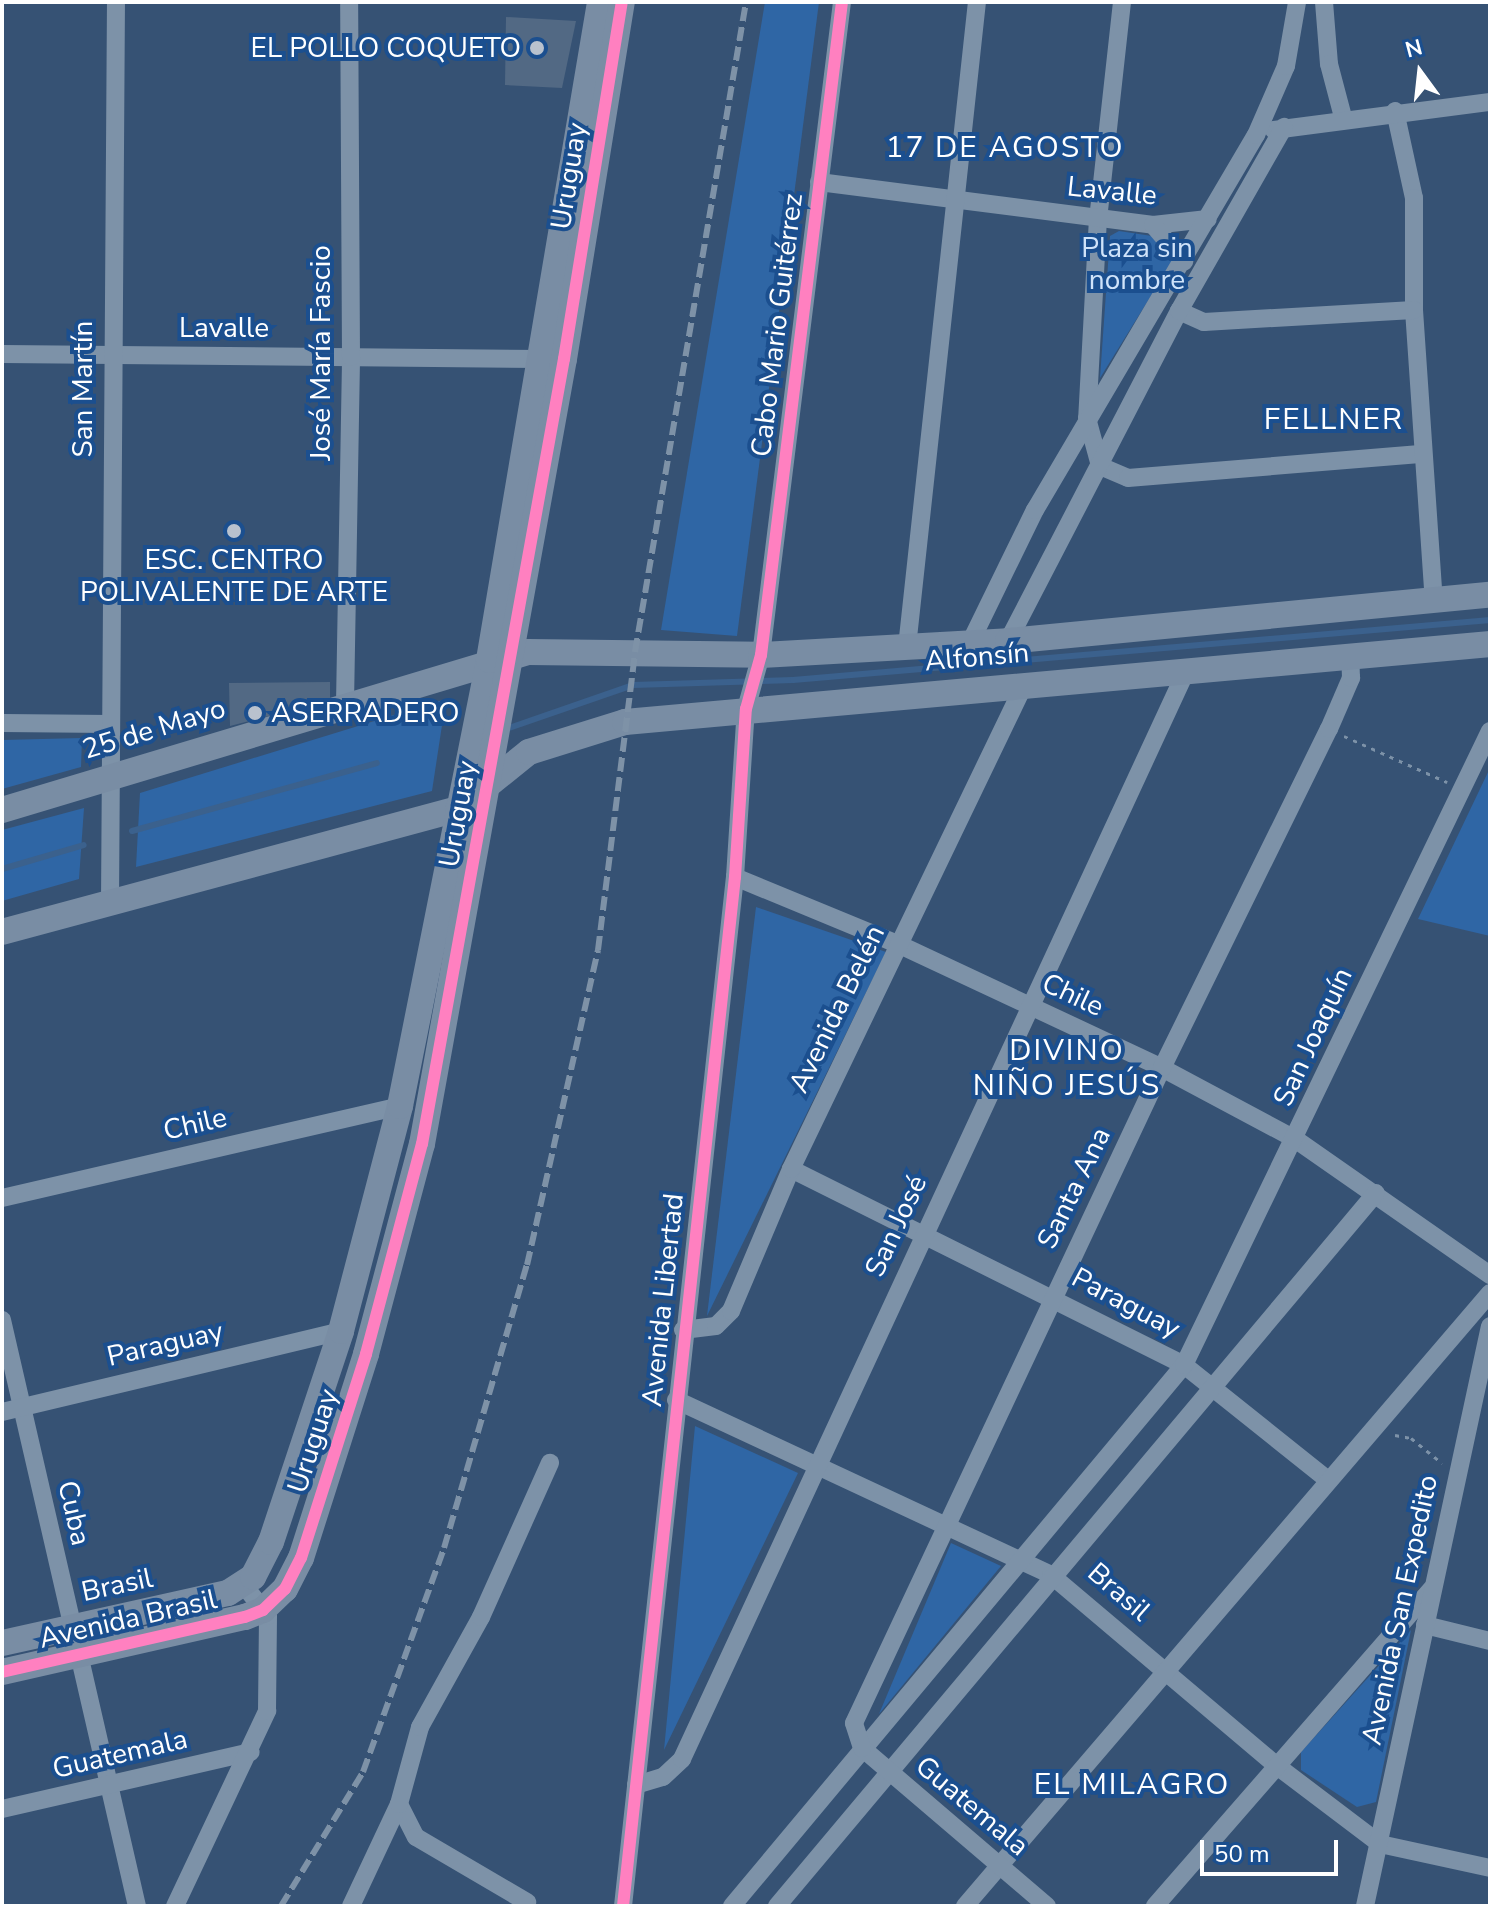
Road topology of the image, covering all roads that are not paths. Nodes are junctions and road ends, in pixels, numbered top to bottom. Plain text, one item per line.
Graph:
1 (116, 2) edge
2 (349, 2) edge
3 (600, 2) edge
4 (622, 2) edge
5 (842, 2) edge
6 (977, 2) edge
7 (1122, 2) edge
8 (1297, 2) edge
9 (1324, 2) edge
10 (1490, 102) edge
11 (1395, 111) junction
12 (1343, 117) junction
13 (1284, 127) junction
14 (1256, 135) junction
15 (819, 182) junction
16 (953, 201) junction
17 (1098, 218) junction
18 (1208, 219) junction
19 (1153, 225) junction
20 (1184, 261) junction
21 (1414, 310) junction
22 (1179, 311) junction
23 (2, 354) edge
24 (110, 355) junction
25 (351, 357) junction
26 (542, 359) junction
27 (1087, 418) junction
28 (1423, 454) junction
29 (1100, 466) junction
30 (1490, 595) edge
31 (1434, 600) junction
32 (1008, 641) junction
33 (970, 643) junction
34 (1490, 644) edge
35 (907, 647) junction
36 (1350, 653) junction
37 (499, 658) junction
38 (759, 663) junction
39 (1187, 669) junction
40 (1024, 685) junction
41 (345, 704) junction
42 (746, 704) junction
43 (2, 723) edge
44 (111, 724) junction
45 (1490, 731) edge
46 (111, 776) junction
47 (487, 787) junction
48 (458, 809) junction
49 (2, 810) edge
50 (735, 877) junction
51 (110, 903) junction
52 (2, 932) edge
53 (900, 945) junction
54 (1032, 1007) junction
55 (1162, 1068) junction
56 (400, 1106) junction
57 (1295, 1139) junction
58 (791, 1169) junction
59 (1376, 1193) junction
60 (2, 1198) edge
61 (923, 1233) junction
62 (1490, 1275) edge
63 (1490, 1293) edge
64 (1053, 1296) junction
65 (2, 1320) edge
66 (1490, 1326) edge
67 (683, 1330) junction
68 (341, 1331) junction
69 (1184, 1365) junction
70 (1215, 1386) junction
71 (676, 1400) junction
72 (11, 1410) edge
73 (550, 1463) dead end
74 (817, 1467) junction
75 (1327, 1479) junction
76 (944, 1525) junction
77 (1020, 1558) junction
78 (1051, 1575) junction
79 (244, 1585) junction
80 (1432, 1589) junction
81 (263, 1610) junction
82 (1425, 1625) junction
83 (71, 1627) junction
84 (1490, 1641) edge
85 (2, 1643) edge
86 (78, 1655) junction
87 (2, 1672) edge
88 (1163, 1672) junction
89 (862, 1748) junction
90 (251, 1752) junction
91 (1277, 1766) junction
92 (889, 1772) junction
93 (636, 1785) junction
94 (109, 1786) junction
95 (399, 1804) junction
96 (2, 1809) edge
97 (1380, 1844) junction
98 (999, 1866) junction
99 (1490, 1868) edge
100 (1363, 1902) edge
101 (628, 1903) edge
102 (528, 1905) edge
103 (137, 1906) edge
104 (175, 1906) edge
105 (351, 1906) edge
106 (732, 1906) edge
107 (777, 1906) edge
108 (965, 1906) edge
109 (1047, 1906) edge
110 (1155, 1906) edge

1 - 24 street, San Martín
2 - 25 street, José María Fascio
3 - 26 street, Uruguay
4 - 37 street, Uruguay
5 - 15 street, Cabo Mario Guitérrez
6 - 16 street
7 - 17 street
8 - 14 street
9 - 12 street
10 - 11 street
11 - 12 street
11 - 21 street
12 - 13 street
13 - 14 street
13 - 22 street
14 - 18 street
15 - 16 street, Lavalle
15 - 38 street, Cabo Mario Guitérrez
16 - 17 street, Lavalle
16 - 35 street
17 - 19 street, Lavalle
17 - 27 street
18 - 19 street, Lavalle
18 - 20 street
19 - 20 street
20 - 27 street
21 - 22 street
21 - 28 street
22 - 29 street
23 - 24 street, Lavalle
24 - 25 street, Lavalle
24 - 44 street, San Martín
25 - 26 street, Lavalle
25 - 41 street, José María Fascio
26 - 37 street, Uruguay
27 - 29 street
27 - 33 street
28 - 29 street
28 - 31 street
29 - 32 street
30 - 31 street, Alfonsín
31 - 32 street, Alfonsín
32 - 33 street, Alfonsín
33 - 35 street, Alfonsín
34 - 36 street, Alfonsín
35 - 38 street, Alfonsín
36 - 39 street, Alfonsín
36 - 55 street, Santa Ana
37 - 38 street, Alfonsín
37 - 41 street, 25 de Mayo
37 - 47 street, Uruguay
37 - 48 street, Uruguay
38 - 42 street, Cabo Mario Guitérrez
39 - 40 street, Alfonsín
39 - 54 street, San José
40 - 42 street, Alfonsín
40 - 53 street, Avenida Belén
41 - 46 street, 25 de Mayo
42 - 47 street, Alfonsín
42 - 50 street, Avenida Libertad
43 - 44 street
44 - 46 street, San Martín
45 - 57 street, San Joaquín
46 - 49 street, 25 de Mayo
46 - 51 street, San Martín
47 - 48 street
47 - 81 street, Uruguay
48 - 51 street
48 - 56 street, Uruguay
50 - 53 street, Chile
50 - 67 street, Avenida Libertad
51 - 52 street
53 - 54 street, Chile
53 - 58 street, Avenida Belén
54 - 55 street, Chile
54 - 61 street, San José
55 - 57 street, Chile
55 - 64 street, Santa Ana
56 - 60 street, Chile
56 - 68 street, Uruguay
57 - 59 street, Chile
57 - 69 street, San Joaquín
58 - 61 street, Paraguay
58 - 67 street, Avenida Belén
59 - 62 street, Chile
59 - 70 street
61 - 64 street, Paraguay
61 - 74 street, San José
63 - 75 street
64 - 69 street, Paraguay
64 - 76 street, Santa Ana
65 - 72 street, Cuba
66 - 80 street, Avenida San Expedito
67 - 71 street, Avenida Libertad
68 - 72 street, Paraguay
68 - 79 street, Uruguay
69 - 70 street, Paraguay
69 - 77 street, San Joaquín
70 - 75 street, Paraguay
70 - 78 street
71 - 74 street, Brasil
71 - 93 street, Avenida Libertad
72 - 83 street, Cuba
73 - 95 street
74 - 76 street, Brasil
74 - 93 street, San José
75 - 88 street
76 - 77 street, Brasil
76 - 89 street, Santa Ana
77 - 78 street, Brasil
77 - 89 street, San Joaquín
78 - 88 street, Brasil
78 - 92 street
79 - 81 street
79 - 83 street, Brasil
80 - 82 street, Avenida San Expedito
80 - 91 street
81 - 86 street, Avenida Brasil
81 - 90 street
82 - 84 street
82 - 97 street, Avenida San Expedito
83 - 85 street, Brasil
83 - 86 street, Cuba
86 - 87 street, Avenida Brasil
86 - 94 street, Cuba
88 - 91 street, Brasil
88 - 98 street
89 - 92 street, Guatemala
89 - 106 street, San Joaquín
90 - 94 street, Guatemala
90 - 104 street
91 - 97 street, Brasil
91 - 110 street
92 - 98 street, Guatemala
92 - 107 street
93 - 101 street, Avenida Libertad
94 - 96 street, Guatemala
94 - 103 street, Cuba
95 - 102 street
95 - 105 street
97 - 99 street, Brasil
97 - 100 street, Avenida San Expedito
98 - 108 street
98 - 109 street, Guatemala

